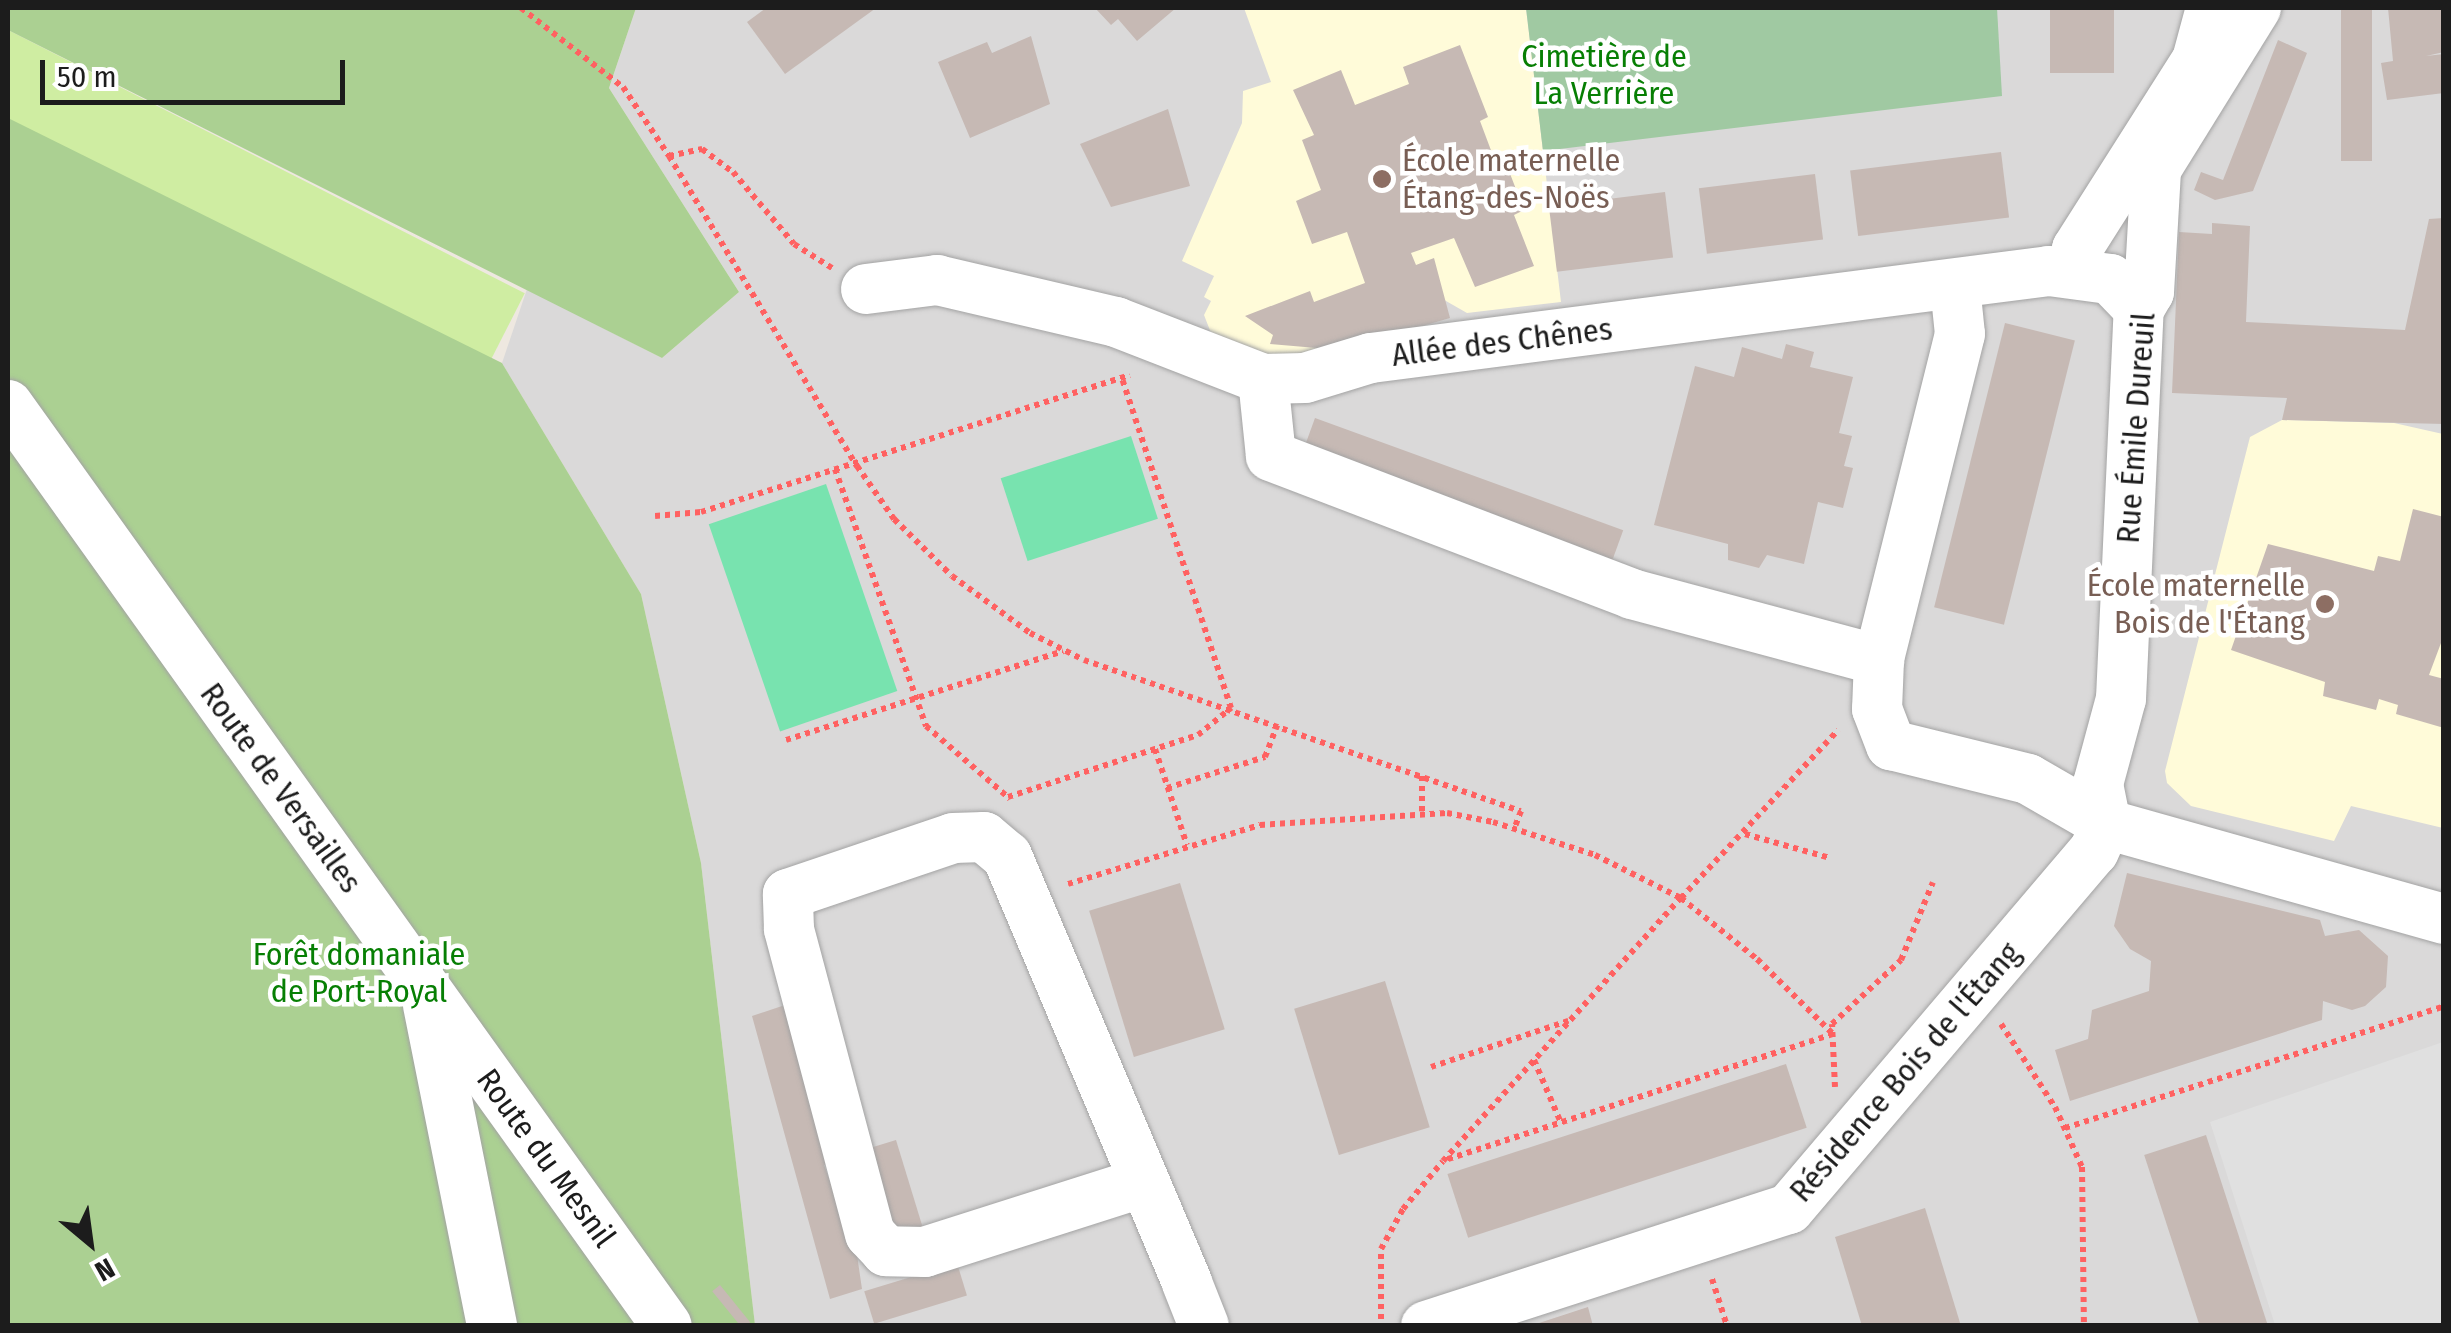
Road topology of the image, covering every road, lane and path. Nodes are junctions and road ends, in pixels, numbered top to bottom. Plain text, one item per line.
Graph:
1 (520, 8) edge
2 (2211, 8) edge
3 (2256, 8) edge
4 (669, 156) junction
5 (2078, 270) junction
6 (1955, 286) junction
7 (866, 289) joint
8 (2139, 309) junction
9 (1137, 373) dead end
10 (1122, 378) junction
11 (1263, 379) junction
12 (8, 405) edge
13 (858, 466) junction
14 (836, 470) junction
15 (654, 516) dead end
16 (1064, 650) junction
17 (1880, 660) junction
18 (913, 698) junction
19 (1231, 708) junction
20 (1877, 709) junction
21 (1278, 724) junction
22 (786, 740) dead end
23 (1155, 749) junction
24 (1422, 776) junction
25 (1168, 788) junction
26 (1008, 797) junction
27 (1016, 806) dead end
28 (1422, 814) junction
29 (2106, 824) junction
30 (1514, 829) junction
31 (1745, 834) junction
32 (1186, 844) junction
33 (1830, 858) dead end
34 (1933, 882) dead end
35 (1025, 898) junction
36 (1681, 898) junction
37 (2444, 920) edge
38 (1977, 989) junction
39 (425, 990) junction
40 (2444, 1006) edge
41 (1570, 1020) junction
42 (1832, 1034) junction
43 (1534, 1060) junction
44 (1430, 1067) dead end
45 (1561, 1123) junction
46 (2065, 1128) junction
47 (1847, 1142) junction
48 (1443, 1161) junction
49 (1144, 1182) junction
50 (492, 1326) edge
51 (667, 1326) edge
52 (1204, 1326) edge
53 (1383, 1326) edge
54 (1426, 1326) edge
55 (2084, 1326) edge

1 - 4 path
2 - 5 street
3 - 8 street, Rue Émile Dureuil
4 - 7 path
4 - 13 path
5 - 6 street, Allée des Chênes
5 - 8 street
6 - 11 street, Allée des Chênes
6 - 17 street
7 - 11 street, Allée des Chênes
8 - 29 street, Rue Émile Dureuil
9 - 10 path
10 - 13 path
10 - 19 path
11 - 17 street
12 - 39 street, Route de Versailles
13 - 14 path
13 - 16 path
14 - 15 path
14 - 18 path
16 - 18 path
16 - 19 path
17 - 20 street
18 - 22 path
18 - 26 path
19 - 21 path
19 - 23 path
20 - 29 street
20 - 31 path
21 - 24 path
21 - 25 path
23 - 25 path
23 - 26 path
24 - 28 path
24 - 30 path
25 - 32 path
26 - 27 path
28 - 30 path
28 - 32 path
29 - 37 street
29 - 38 street, Résidence Bois de l'Étang
30 - 36 path
31 - 33 path
31 - 36 path
32 - 35 path
34 - 42 path
35 - 49 street
35 - 49 street
36 - 41 path
36 - 42 path
38 - 46 path
38 - 47 street, Résidence Bois de l'Étang
39 - 50 street, Route de Versailles
39 - 51 street, Route du Mesnil
40 - 46 path
41 - 43 path
41 - 44 path
42 - 45 path
42 - 47 path
43 - 45 path
43 - 48 path
45 - 48 path
46 - 55 path
47 - 54 street, Résidence Bois de l'Étang
48 - 53 path
49 - 52 street

